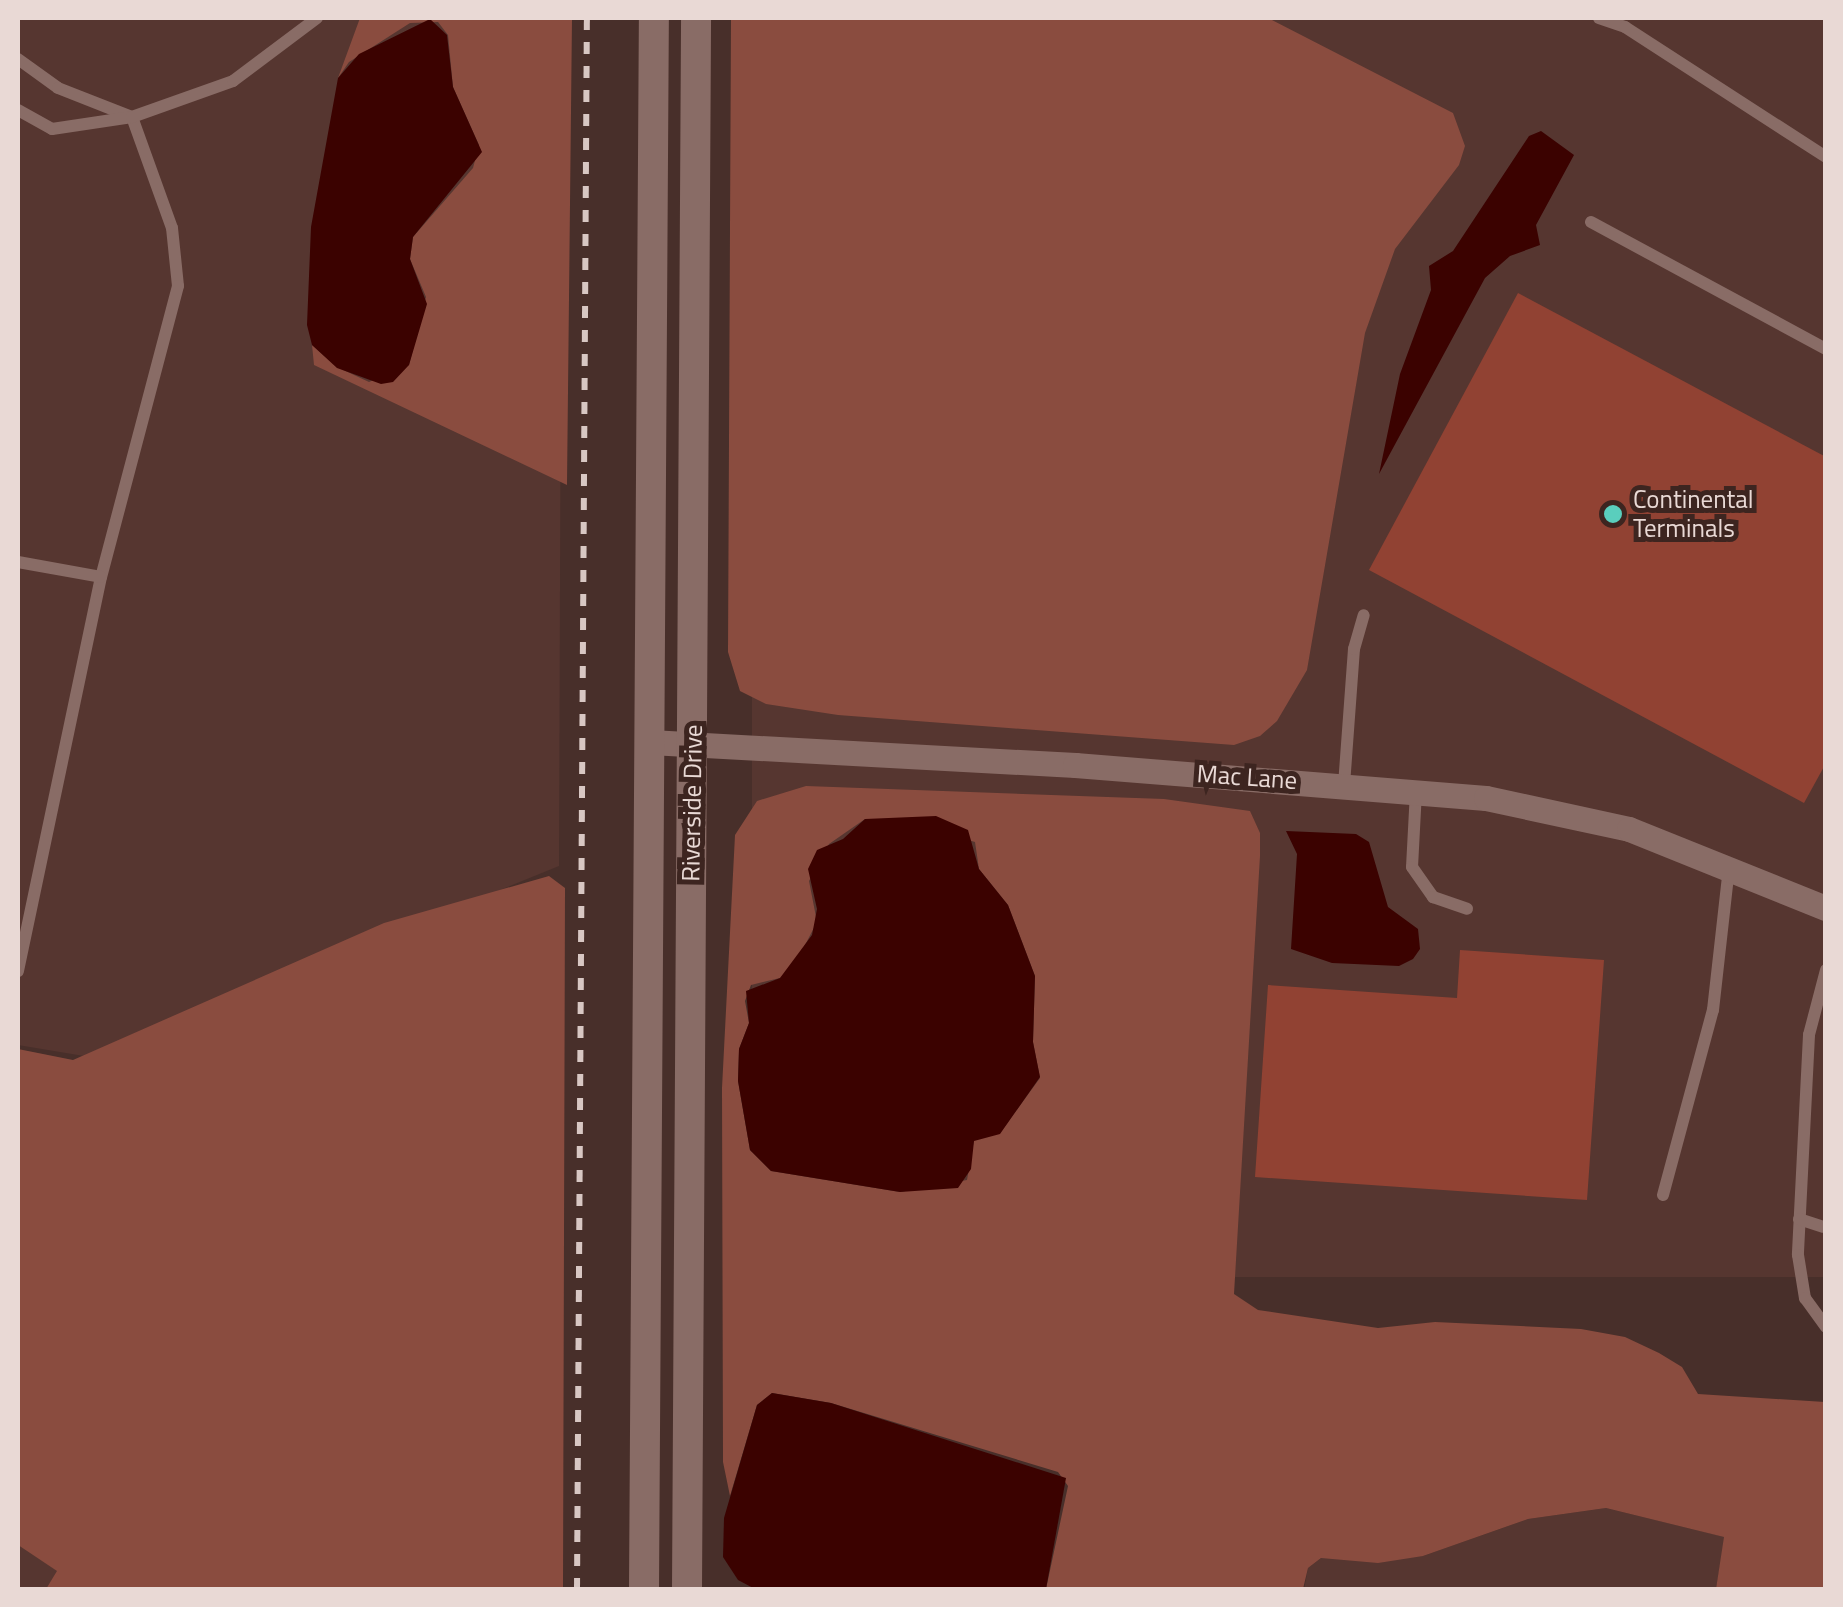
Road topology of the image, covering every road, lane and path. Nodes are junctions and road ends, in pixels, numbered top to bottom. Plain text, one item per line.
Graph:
1 (318, 18) edge
2 (654, 18) edge
3 (696, 18) edge
4 (1598, 18) edge
5 (18, 59) edge
6 (18, 110) edge
7 (132, 117) junction
8 (1826, 157) edge
9 (1592, 222) dead end
10 (1826, 349) edge
11 (18, 562) edge
12 (100, 577) junction
13 (1364, 615) dead end
14 (650, 742) junction
15 (692, 742) junction
16 (1344, 785) junction
17 (1416, 791) junction
18 (1729, 866) junction
19 (1466, 908) dead end
20 (1826, 908) edge
21 (1826, 970) edge
22 (18, 971) edge
23 (1820, 1001) edge
24 (1663, 1195) dead end
25 (1799, 1219) junction
26 (1823, 1227) edge
27 (1826, 1327) edge
28 (644, 1590) edge
29 (687, 1590) edge

1 - 7 lane
2 - 14 main road, Riverside Drive
3 - 15 main road, Riverside Drive
4 - 8 lane
5 - 7 lane
6 - 7 lane
7 - 12 lane
9 - 10 lane
11 - 12 lane
12 - 22 lane
13 - 16 lane
14 - 15 street, Mac Lane
14 - 28 main road, Riverside Drive
15 - 16 street, Mac Lane
15 - 29 main road, Riverside Drive
16 - 17 street, Mac Lane
17 - 18 street, Mac Lane
17 - 19 lane
18 - 20 street, Mac Lane
18 - 24 lane
21 - 23 lane
23 - 25 lane
25 - 26 lane
25 - 27 lane

